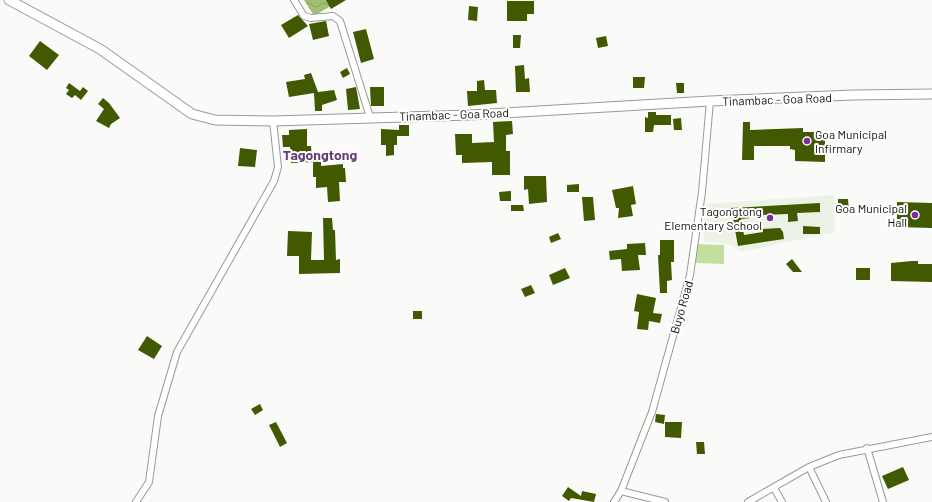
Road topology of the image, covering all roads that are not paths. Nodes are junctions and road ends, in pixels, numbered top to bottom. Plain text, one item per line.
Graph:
1 (9, 0) edge
2 (294, 0) edge
3 (932, 94) edge
4 (710, 102) junction
5 (370, 117) junction
6 (273, 122) junction
7 (932, 438) edge
8 (867, 448) junction
9 (809, 467) junction
10 (774, 488) junction
11 (621, 491) junction
12 (136, 502) edge
13 (614, 502) edge
14 (665, 502) edge
15 (748, 502) edge
16 (782, 502) edge
17 (826, 502) edge
18 (883, 502) edge

1 - 6 main road, Tinambac - Goa Road
2 - 5 street
3 - 4 main road, Tinambac - Goa Road
4 - 5 main road, Tinambac - Goa Road
4 - 11 street, Buyo Road
5 - 6 main road, Tinambac - Goa Road
6 - 12 street
7 - 8 street
8 - 9 street
8 - 18 street
9 - 10 street
9 - 17 street
10 - 15 street
10 - 16 street
11 - 13 street, Buyo Road
11 - 14 street

